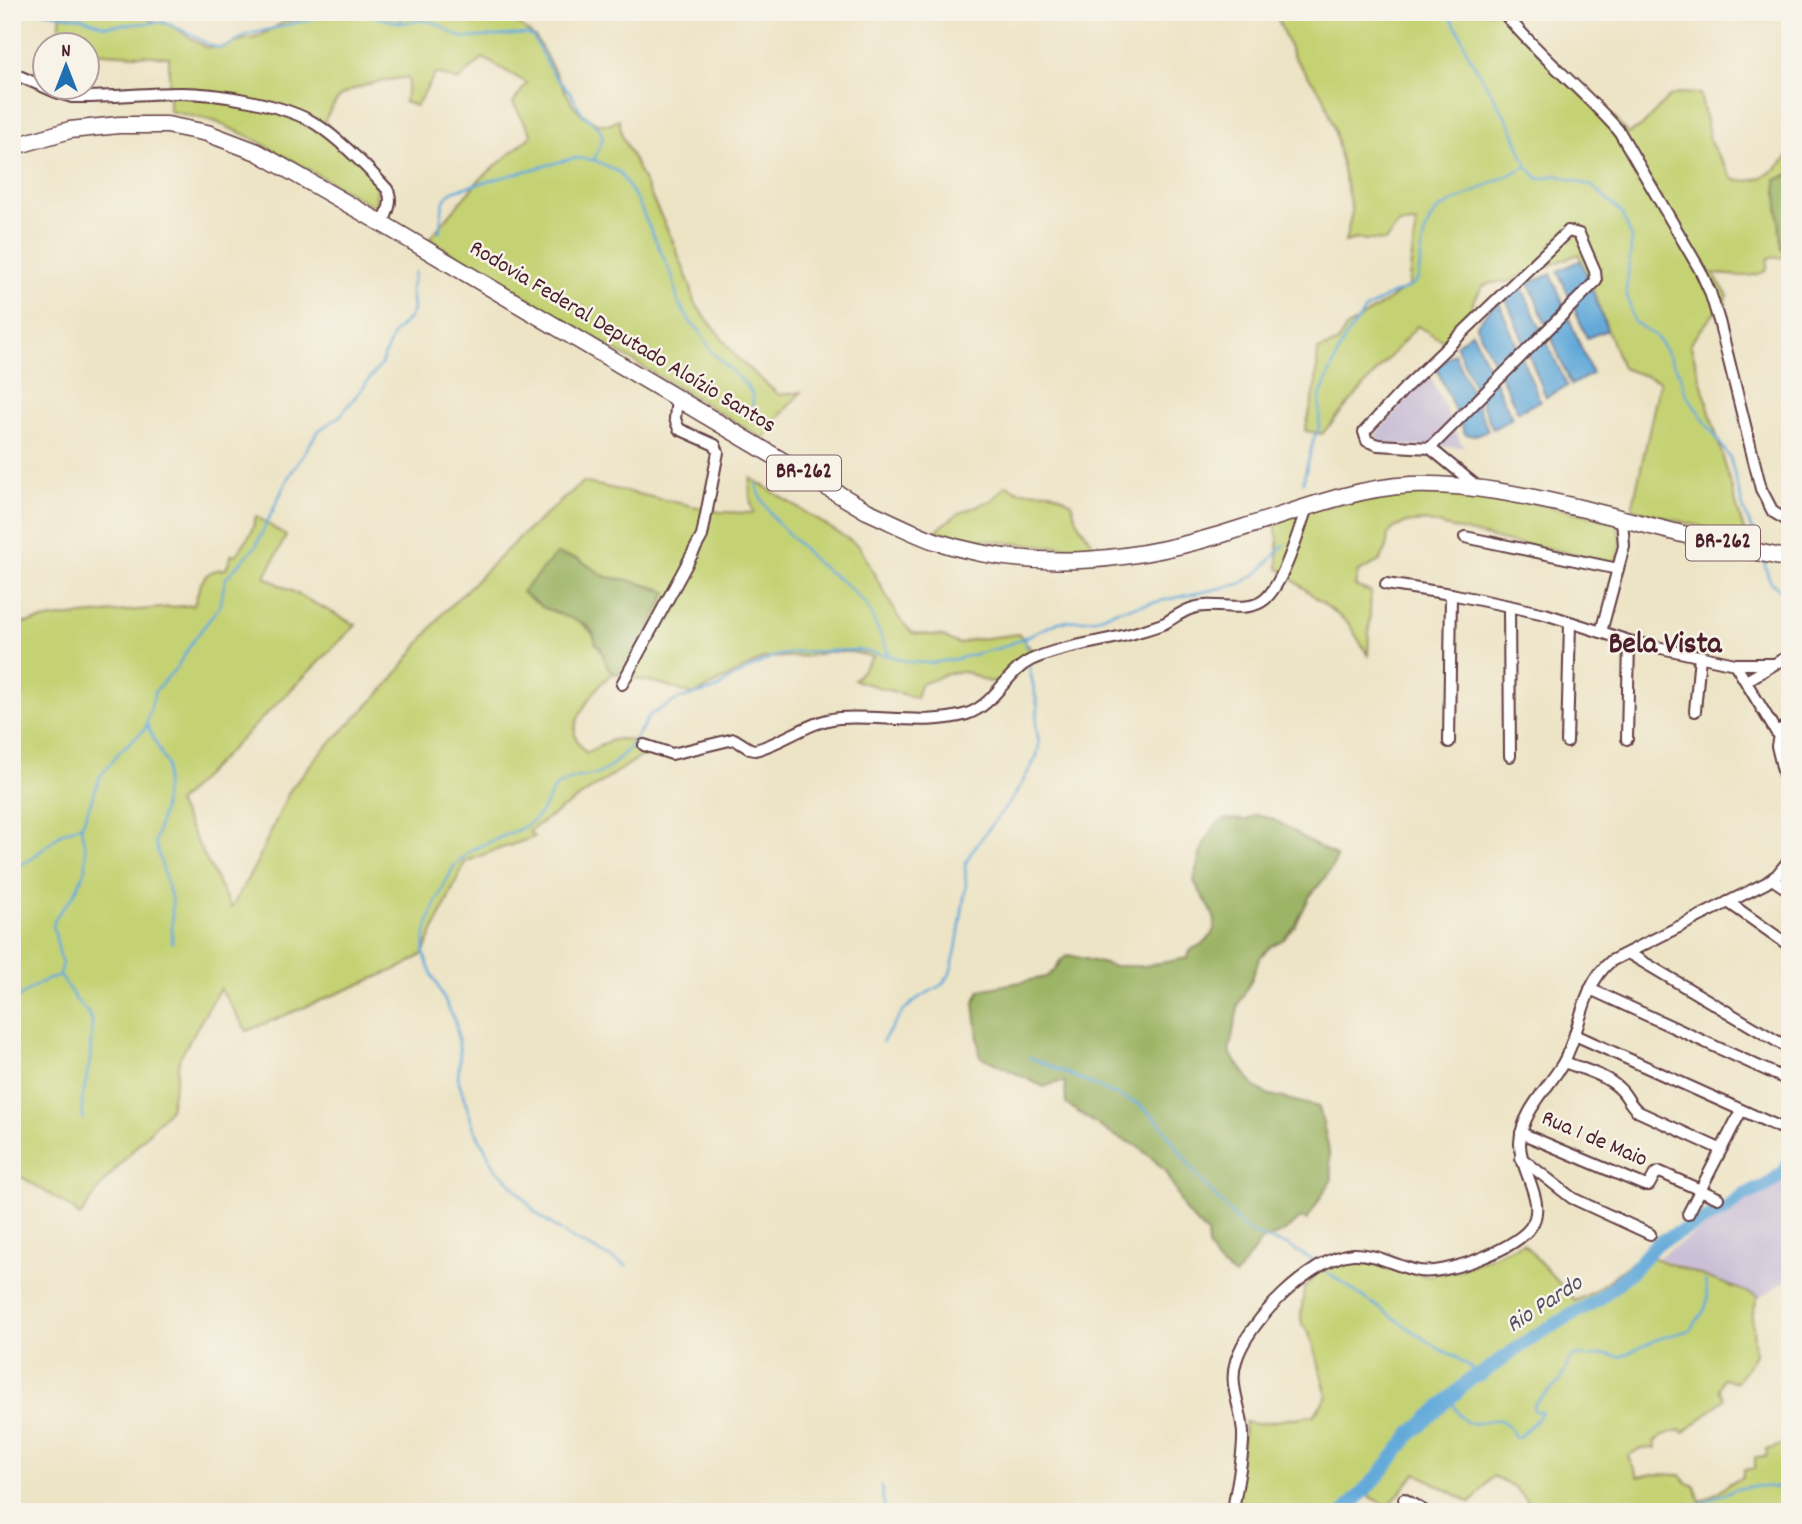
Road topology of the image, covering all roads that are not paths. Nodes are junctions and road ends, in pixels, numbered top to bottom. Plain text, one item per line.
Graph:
1 (1503, 12) edge
2 (12, 73) edge
3 (12, 147) edge
4 (383, 224) junction
5 (677, 397) junction
6 (1430, 448) junction
7 (1479, 488) junction
8 (1307, 507) junction
9 (1622, 519) junction
10 (1790, 522) edge
11 (1465, 537) dead end
12 (1789, 558) edge
13 (1618, 569) junction
14 (1386, 584) dead end
15 (1451, 594) junction
16 (1509, 606) junction
17 (1570, 623) junction
18 (1601, 632) junction
19 (1629, 641) junction
20 (1790, 655) edge
21 (1700, 656) junction
22 (1735, 664) junction
23 (1776, 664) junction
24 (1746, 681) junction
25 (622, 684) dead end
26 (1695, 711) dead end
27 (1790, 723) edge
28 (1778, 735) junction
29 (1627, 739) dead end
30 (1567, 741) dead end
31 (1449, 742) dead end
32 (645, 745) dead end
33 (1510, 756) dead end
34 (1790, 800) edge
35 (1790, 859) edge
36 (1772, 879) junction
37 (1790, 891) edge
38 (1728, 902) junction
39 (1790, 946) edge
40 (1628, 953) junction
41 (1590, 989) junction
42 (1575, 1035) junction
43 (1790, 1049) edge
44 (1564, 1062) junction
45 (1790, 1081) edge
46 (1741, 1111) junction
47 (1788, 1131) edge
48 (1521, 1133) junction
49 (1720, 1149) junction
50 (1521, 1158) junction
51 (1699, 1190) junction
52 (1718, 1198) dead end
53 (1688, 1214) dead end
54 (1650, 1234) dead end
55 (1404, 1499) dead end
56 (1233, 1512) edge
57 (1426, 1512) edge

1 - 10 street
2 - 4 street
3 - 4 highway, Rodovia Federal Deputado Aloízio Santos / BR-262
4 - 5 highway, Rodovia Federal Deputado Aloízio Santos / BR-262
5 - 8 highway, Rodovia Federal Deputado Aloízio Santos / BR-262
5 - 25 street
6 - 6 street
6 - 7 street
7 - 8 highway, Rodovia Federal Deputado Aloízio Santos / BR-262
7 - 9 highway, Rodovia Federal Deputado Aloízio Santos / BR-262
8 - 32 street
9 - 12 highway, Rodovia Federal Deputado Aloízio Santos / BR-262
9 - 13 street
11 - 13 street
13 - 18 street
14 - 15 street
15 - 16 street
15 - 31 street
16 - 17 street
16 - 33 street
17 - 18 street
17 - 30 street
18 - 19 street
19 - 21 street
19 - 29 street
20 - 23 street
21 - 22 street
21 - 26 street
22 - 23 street
22 - 24 street
23 - 24 street
24 - 28 street
27 - 28 street
28 - 34 street
35 - 36 street
36 - 37 street
36 - 38 street
38 - 39 street
38 - 40 street
40 - 41 street
40 - 43 street
41 - 42 street
41 - 45 street
42 - 44 street
42 - 46 street
44 - 48 street
44 - 49 street
46 - 47 street
46 - 49 street
48 - 50 street
48 - 51 street, Rua 1 de Maio
49 - 51 street
50 - 54 street
50 - 56 street
51 - 52 street
51 - 53 street
55 - 57 street

